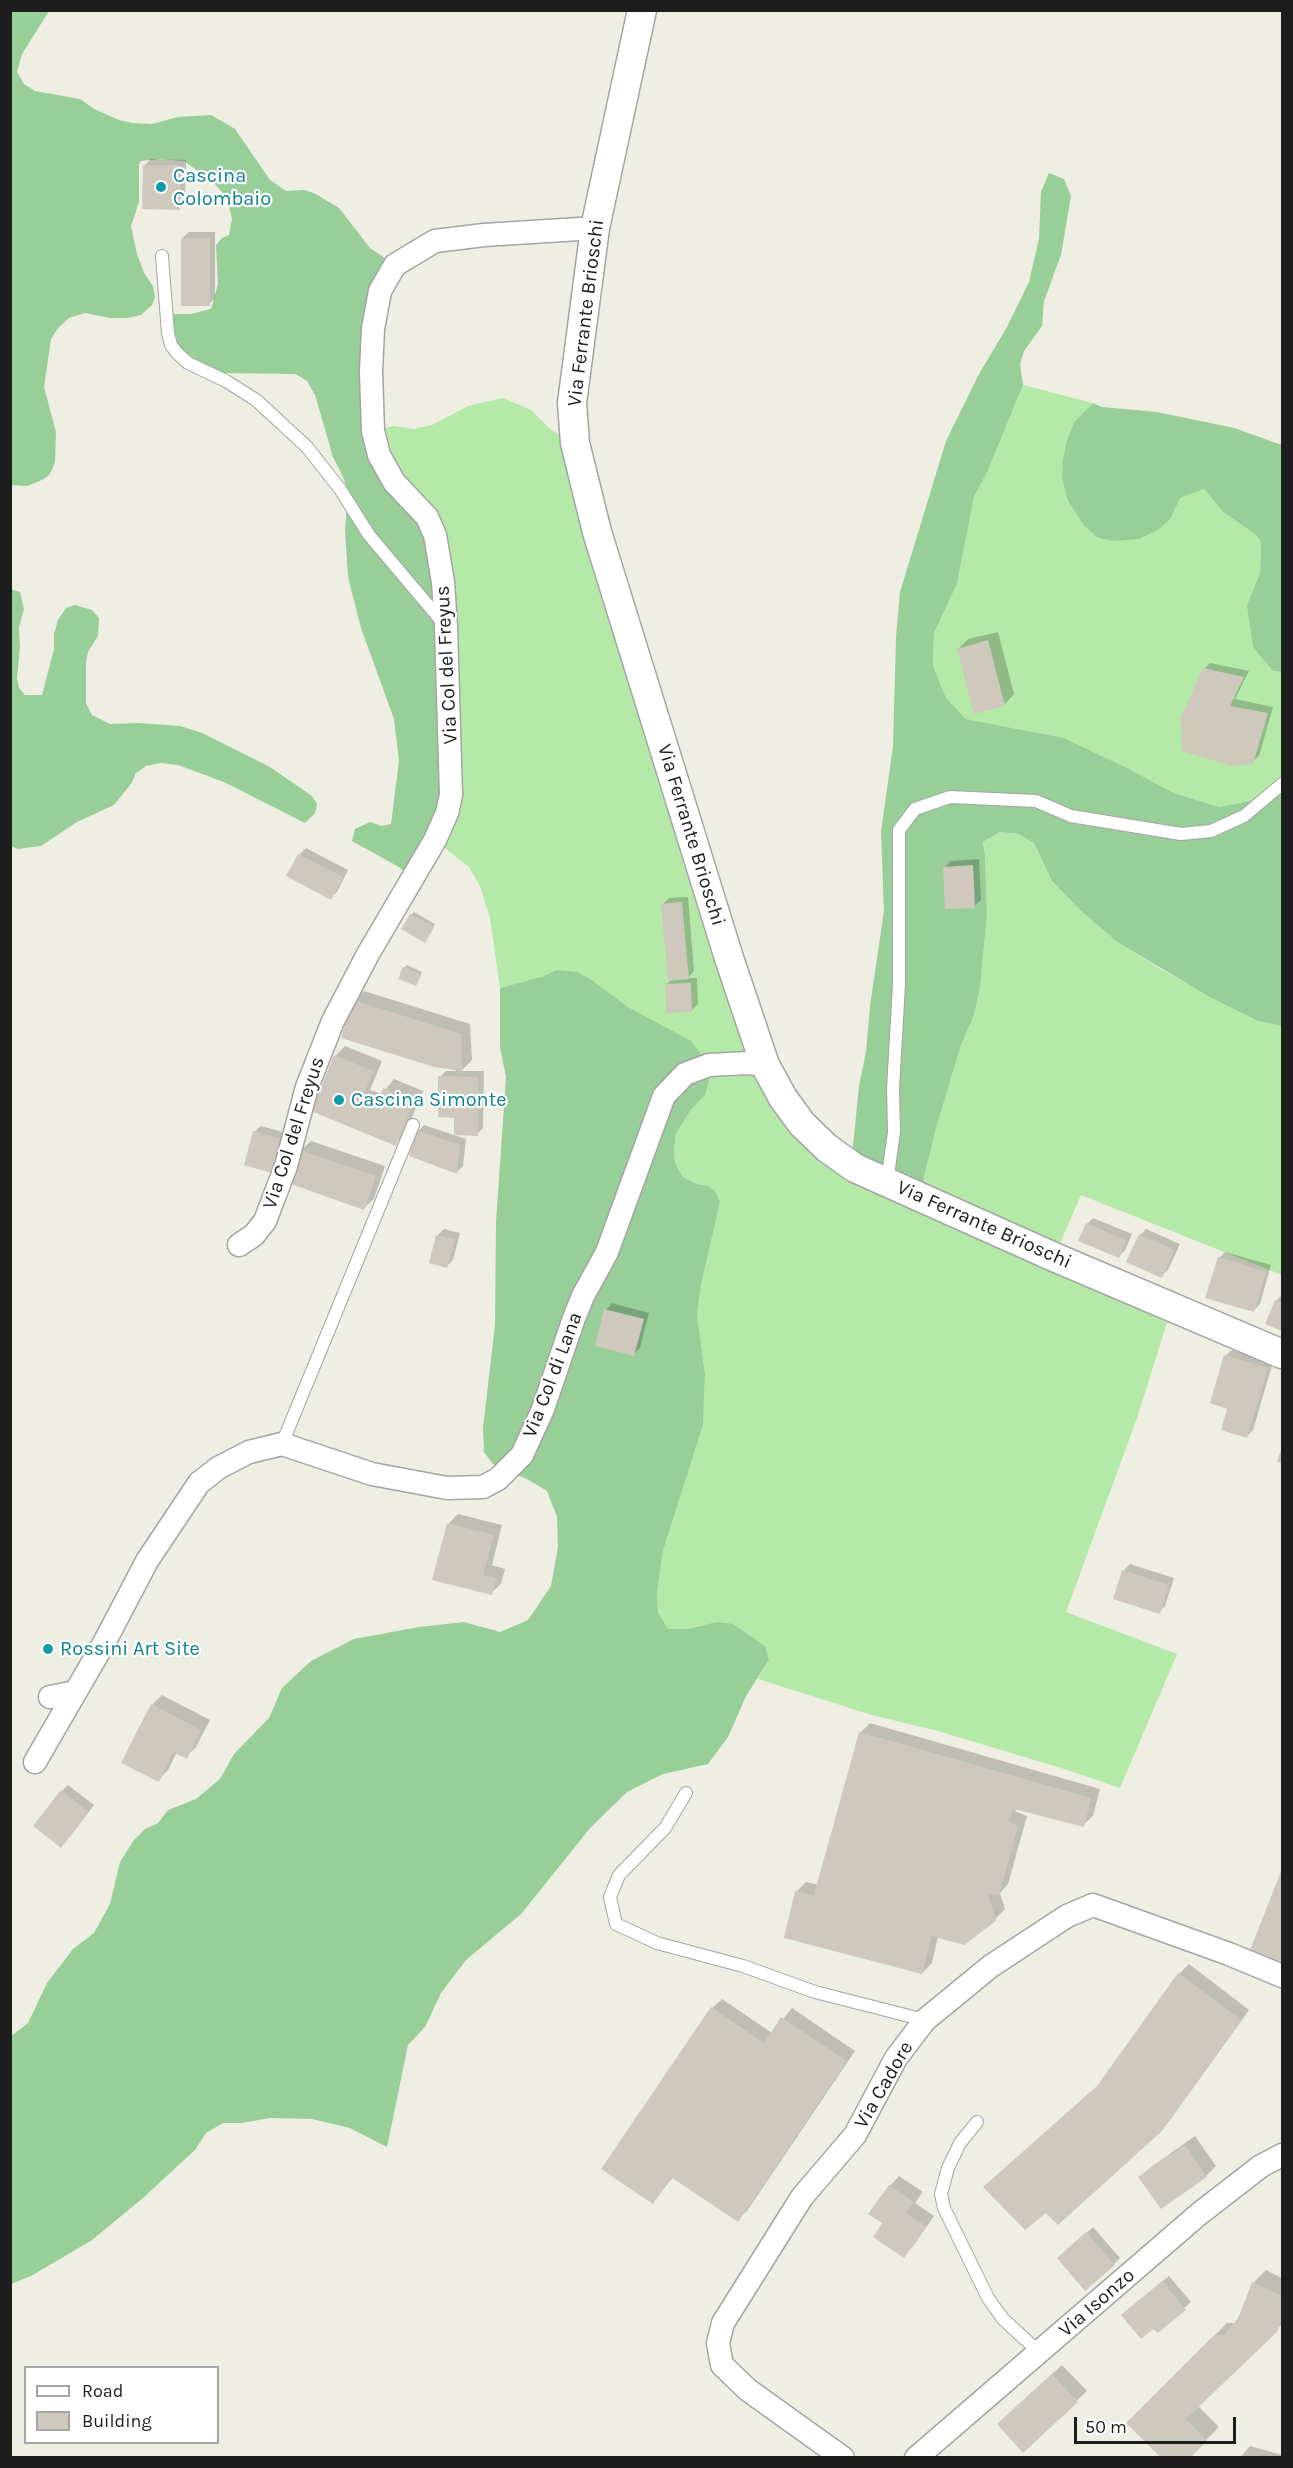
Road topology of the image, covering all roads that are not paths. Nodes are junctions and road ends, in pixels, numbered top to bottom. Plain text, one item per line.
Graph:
1 (642, 10) edge
2 (595, 228) junction
3 (162, 256) dead end
4 (446, 627) junction
5 (1282, 784) edge
6 (765, 1065) junction
7 (413, 1125) dead end
8 (887, 1182) junction
9 (239, 1245) dead end
10 (1282, 1354) edge
11 (282, 1444) junction
12 (75, 1692) junction
13 (50, 1697) dead end
14 (35, 1762) dead end
15 (686, 1793) dead end
16 (1282, 1976) edge
17 (925, 2020) junction
18 (977, 2122) dead end
19 (1282, 2155) edge
20 (1040, 2353) junction
21 (843, 2457) edge
22 (916, 2457) edge

1 - 2 street, Via Ferrante Brioschi
2 - 4 street, Via Col del Freyus
2 - 6 street, Via Ferrante Brioschi
3 - 4 lane
4 - 9 street, Via Col del Freyus
5 - 8 lane
6 - 8 street, Via Ferrante Brioschi
6 - 11 street, Via Col di Lana
7 - 11 lane
8 - 10 street, Via Ferrante Brioschi
11 - 12 street, Via Col di Lana
12 - 13 street
12 - 14 street, Via Col di Lana
15 - 17 lane
16 - 17 street, Via Cadore
17 - 21 street, Via Cadore
18 - 20 lane
19 - 20 street, Via Isonzo
20 - 22 street, Via Isonzo

